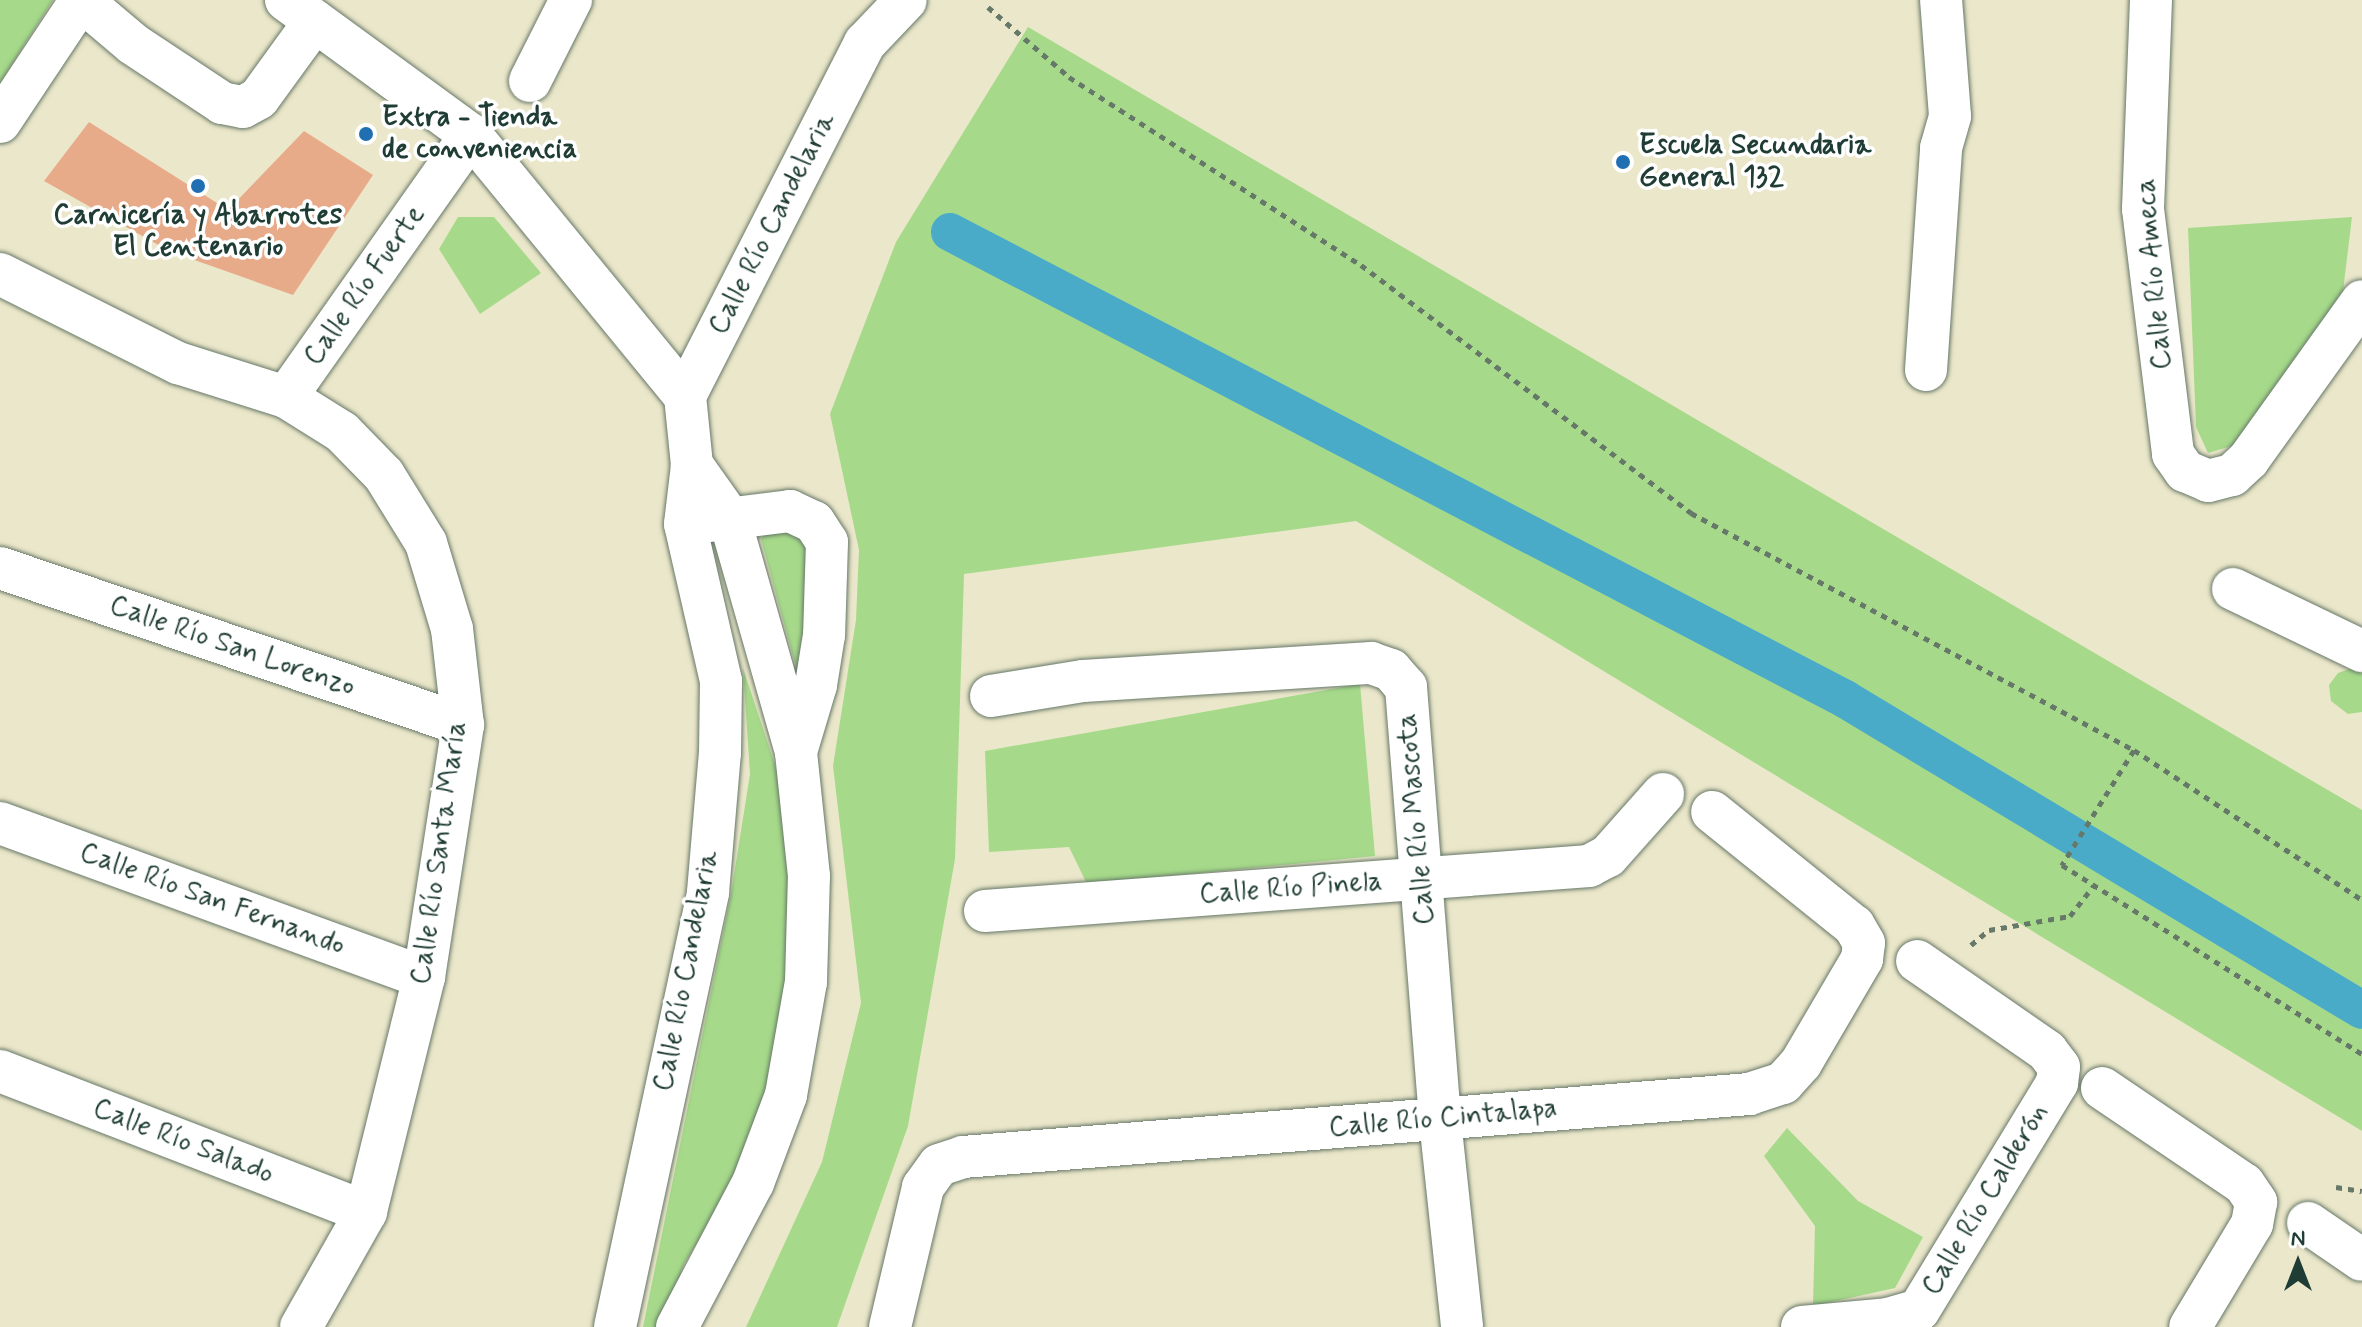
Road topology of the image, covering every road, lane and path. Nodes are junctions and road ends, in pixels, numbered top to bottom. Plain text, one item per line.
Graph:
1 (81, 0) edge
2 (571, 0) edge
3 (906, 0) edge
4 (1941, 0) edge
5 (2151, 0) edge
6 (988, 7) dead end
7 (301, 11) edge
8 (530, 81) dead end
9 (0, 122) edge
10 (471, 135) junction
11 (0, 274) edge
12 (2362, 301) edge
13 (1926, 370) dead end
14 (685, 396) junction
15 (286, 397) junction
16 (692, 465) junction
17 (729, 517) junction
18 (685, 524) junction
19 (0, 568) edge
20 (2233, 589) dead end
21 (2362, 651) edge
22 (991, 696) dead end
23 (463, 725) junction
24 (2134, 750) junction
25 (796, 752) junction
26 (1663, 794) dead end
27 (1712, 812) dead end
28 (0, 823) edge
29 (1424, 880) junction
30 (2094, 885) junction
31 (2362, 900) edge
32 (985, 911) dead end
33 (1971, 945) dead end
34 (1917, 961) dead end
35 (424, 977) junction
36 (2362, 1054) edge
37 (0, 1071) edge
38 (2102, 1088) dead end
39 (1440, 1120) junction
40 (2336, 1187) dead end
41 (2362, 1191) edge
42 (366, 1212) junction
43 (2308, 1223) dead end
44 (2362, 1260) edge
45 (621, 1285) junction
46 (301, 1327) edge
47 (600, 1327) edge
48 (615, 1327) edge
49 (677, 1327) edge
50 (890, 1327) edge
51 (1462, 1327) edge
52 (1802, 1327) edge
53 (2190, 1327) edge

1 - 7 street
1 - 9 street
2 - 8 street
3 - 14 street, Calle Río Candelaria
4 - 13 street
5 - 12 street, Calle Río Ameca
6 - 24 path
7 - 10 street
10 - 14 street
10 - 15 street, Calle Río Fuerte
11 - 15 street, Calle Río Santa María
14 - 16 street, Calle Río Candelaria
15 - 23 street, Calle Río Santa María
16 - 17 street, Calle Río Candelaria
16 - 18 street, Calle Río Candelaria
17 - 18 street
17 - 25 street, Calle Río Candelaria
17 - 25 street
18 - 45 street, Calle Río Candelaria
19 - 23 street, Calle Río San Lorenzo
20 - 21 street
22 - 29 street, Calle Río Mascota
23 - 35 street, Calle Río Santa María
24 - 30 path
24 - 31 path
25 - 49 street
26 - 29 street, Calle Río Pinela
27 - 39 street, Calle Río Cintalapa
28 - 35 street, Calle Río San Fernando
29 - 32 street, Calle Río Pinela
29 - 39 street, Calle Río Mascota
30 - 33 path
30 - 36 path
34 - 52 street, Calle Río Calderón
35 - 42 street, Calle Río Santa María
37 - 42 street, Calle Río Salado
38 - 53 street
39 - 50 street, Calle Río Cintalapa
39 - 51 street, Calle Río Mascota
40 - 41 path
42 - 46 street, Calle Río Santa María
43 - 44 street
45 - 47 street
45 - 48 street

